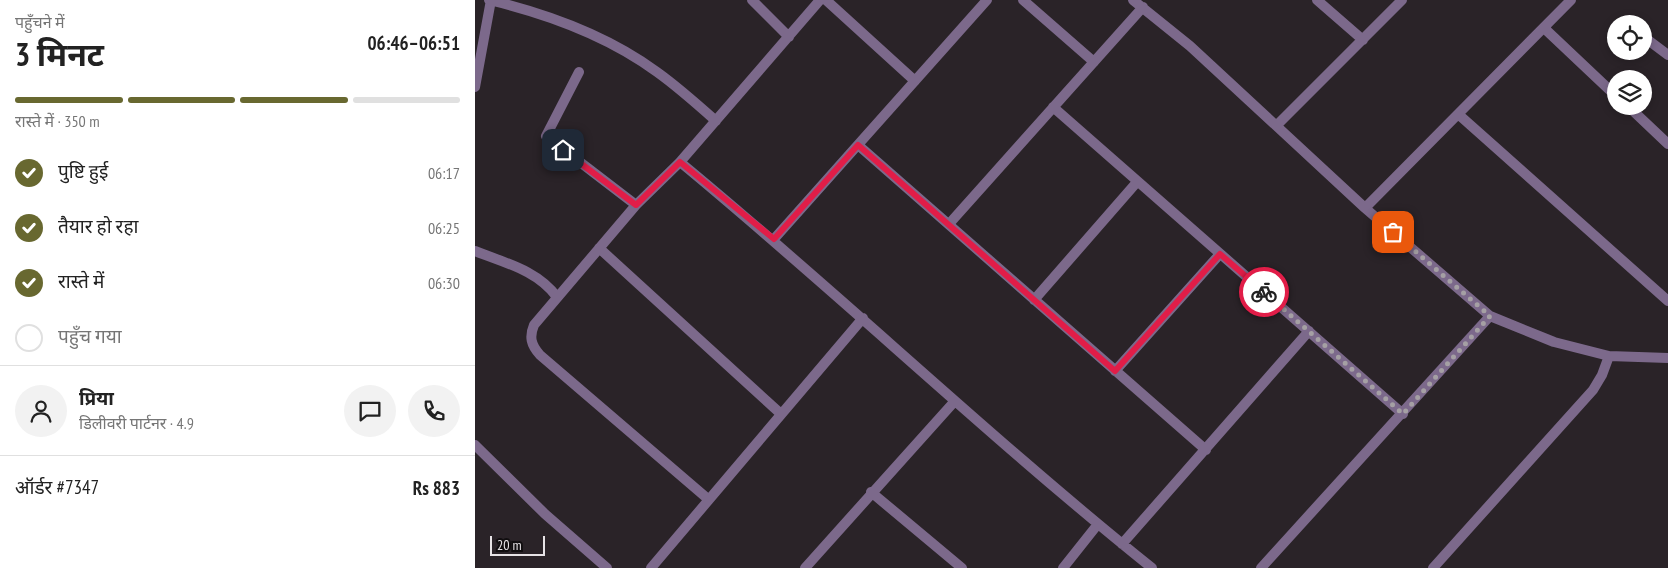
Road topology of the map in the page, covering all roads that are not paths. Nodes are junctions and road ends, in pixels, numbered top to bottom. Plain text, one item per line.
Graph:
1 (490, 0) edge
2 (752, 0) edge
3 (820, 0) edge
4 (826, 0) edge
5 (987, 0) edge
6 (1023, 0) edge
7 (1133, 0) edge
8 (1317, 0) edge
9 (1402, 0) edge
10 (1571, 0) edge
11 (1143, 8) junction
12 (1543, 28) junction
13 (789, 37) junction
14 (1363, 40) junction
15 (1652, 43) edge
16 (1668, 55) edge
17 (1094, 62) junction
18 (579, 72) dead end
19 (915, 81) junction
20 (475, 87) edge
21 (1607, 88) edge
22 (1053, 108) junction
23 (1458, 114) junction
24 (1637, 115) edge
25 (716, 121) junction
26 (1277, 125) junction
27 (1668, 144) edge
28 (858, 145) junction
29 (680, 162) junction
30 (1137, 182) junction
31 (636, 205) junction
32 (1365, 208) junction
33 (949, 224) junction
34 (774, 239) junction
35 (599, 248) junction
36 (475, 251) edge
37 (1220, 254) junction
38 (557, 296) junction
39 (1034, 300) junction
40 (1668, 301) edge
41 (1490, 316) junction
42 (863, 318) junction
43 (1309, 331) junction
44 (1609, 356) junction
45 (1668, 358) edge
46 (1115, 371) junction
47 (954, 402) junction
48 (781, 414) junction
49 (1403, 414) junction
50 (475, 445) edge
51 (1205, 450) junction
52 (871, 492) junction
53 (708, 499) junction
54 (1098, 524) junction
55 (1122, 544) junction
56 (607, 568) edge
57 (651, 568) edge
58 (805, 568) edge
59 (962, 568) edge
60 (1063, 568) edge
61 (1152, 568) edge
62 (1261, 568) edge
63 (1433, 568) edge

1 - 20 street
1 - 25 street
2 - 13 street
3 - 13 street
4 - 19 street
5 - 19 street
6 - 17 street
7 - 11 street
8 - 14 street
9 - 14 street
10 - 12 street
11 - 17 street
11 - 26 street
12 - 21 street
12 - 23 street
13 - 25 street
14 - 26 street
15 - 16 street
17 - 22 street
18 - 31 street
19 - 28 street
22 - 30 street
22 - 33 street
23 - 32 street
23 - 40 street
24 - 27 street
25 - 29 street
26 - 32 street
28 - 33 street
28 - 34 street
29 - 31 street
29 - 34 street
30 - 37 street
30 - 39 street
31 - 35 street
32 - 41 street
33 - 39 street
34 - 42 street
35 - 38 street
35 - 48 street
36 - 38 street
37 - 43 street
37 - 46 street
38 - 53 street
39 - 46 street
41 - 44 street
41 - 49 street
42 - 47 street
42 - 48 street
43 - 49 street
43 - 51 street
44 - 45 street
44 - 63 street
46 - 51 street
47 - 52 street
47 - 54 street
48 - 53 street
49 - 62 street
50 - 56 street
51 - 55 street
52 - 58 street
52 - 59 street
53 - 57 street
54 - 55 street
54 - 60 street
55 - 61 street

